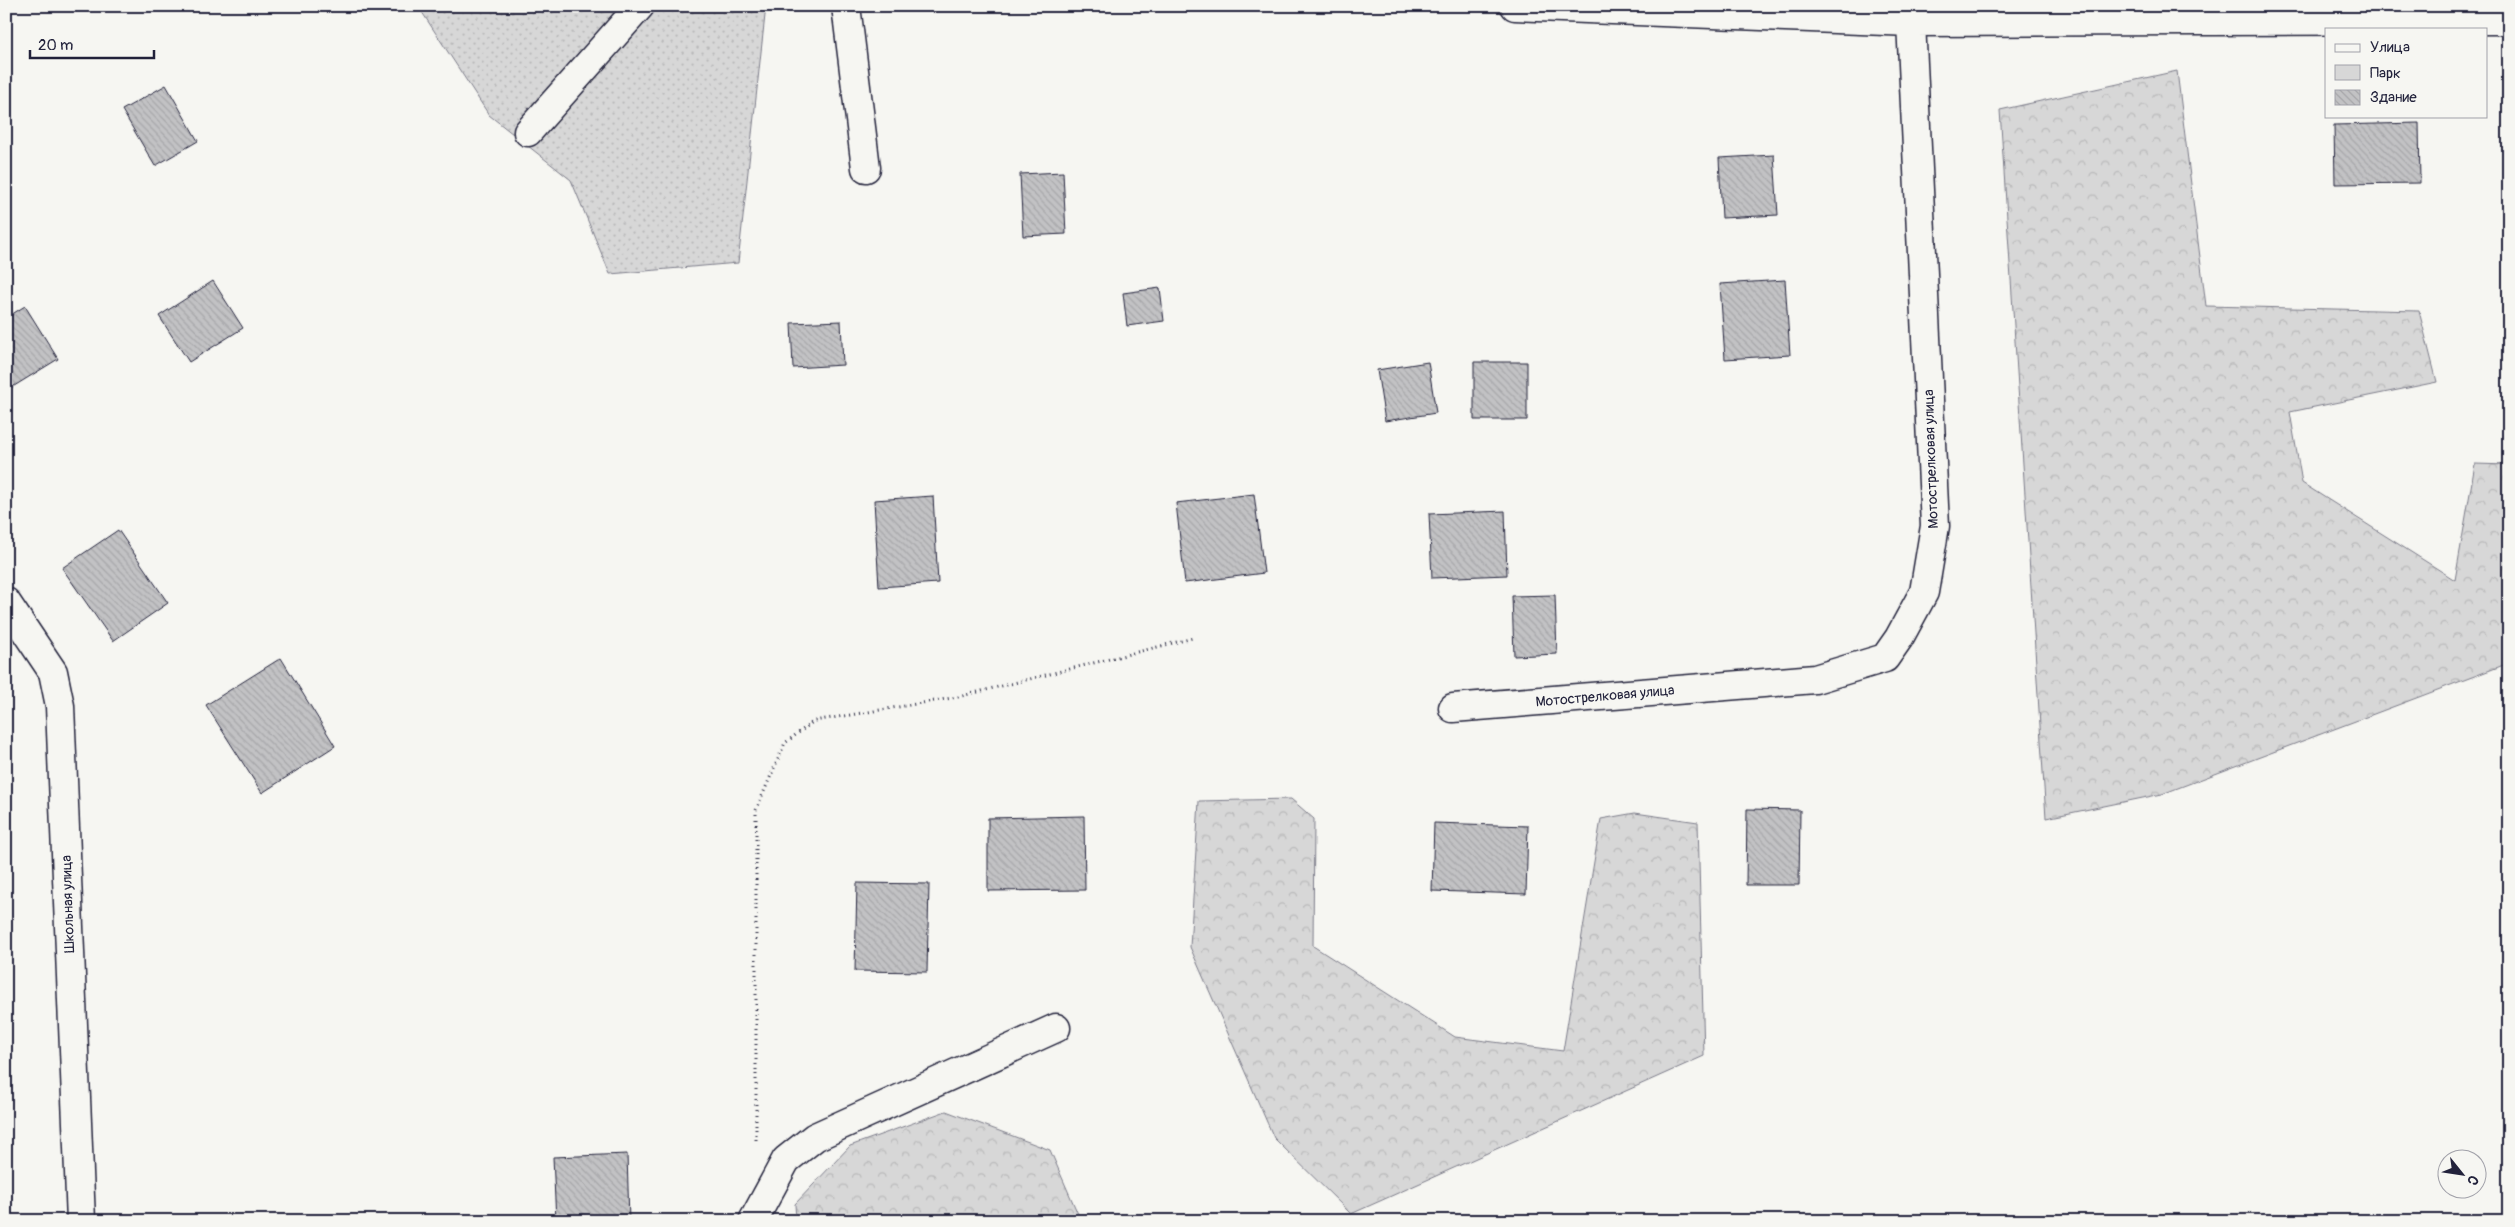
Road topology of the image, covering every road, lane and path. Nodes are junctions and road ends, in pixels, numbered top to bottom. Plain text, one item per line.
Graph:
1 (640, 6) edge
2 (846, 6) edge
3 (1515, 6) edge
4 (2509, 20) edge
5 (1911, 22) junction
6 (528, 132) dead end
7 (866, 168) dead end
8 (6, 602) edge
9 (1193, 638) dead end
10 (1453, 708) dead end
11 (1056, 1028) dead end
12 (756, 1142) dead end
13 (81, 1221) edge
14 (753, 1221) edge

1 - 6 street
2 - 7 street
3 - 5 street
4 - 5 street
5 - 10 street, Мотострелковая улица
8 - 13 street, Школьная улица
9 - 12 path
11 - 14 street

